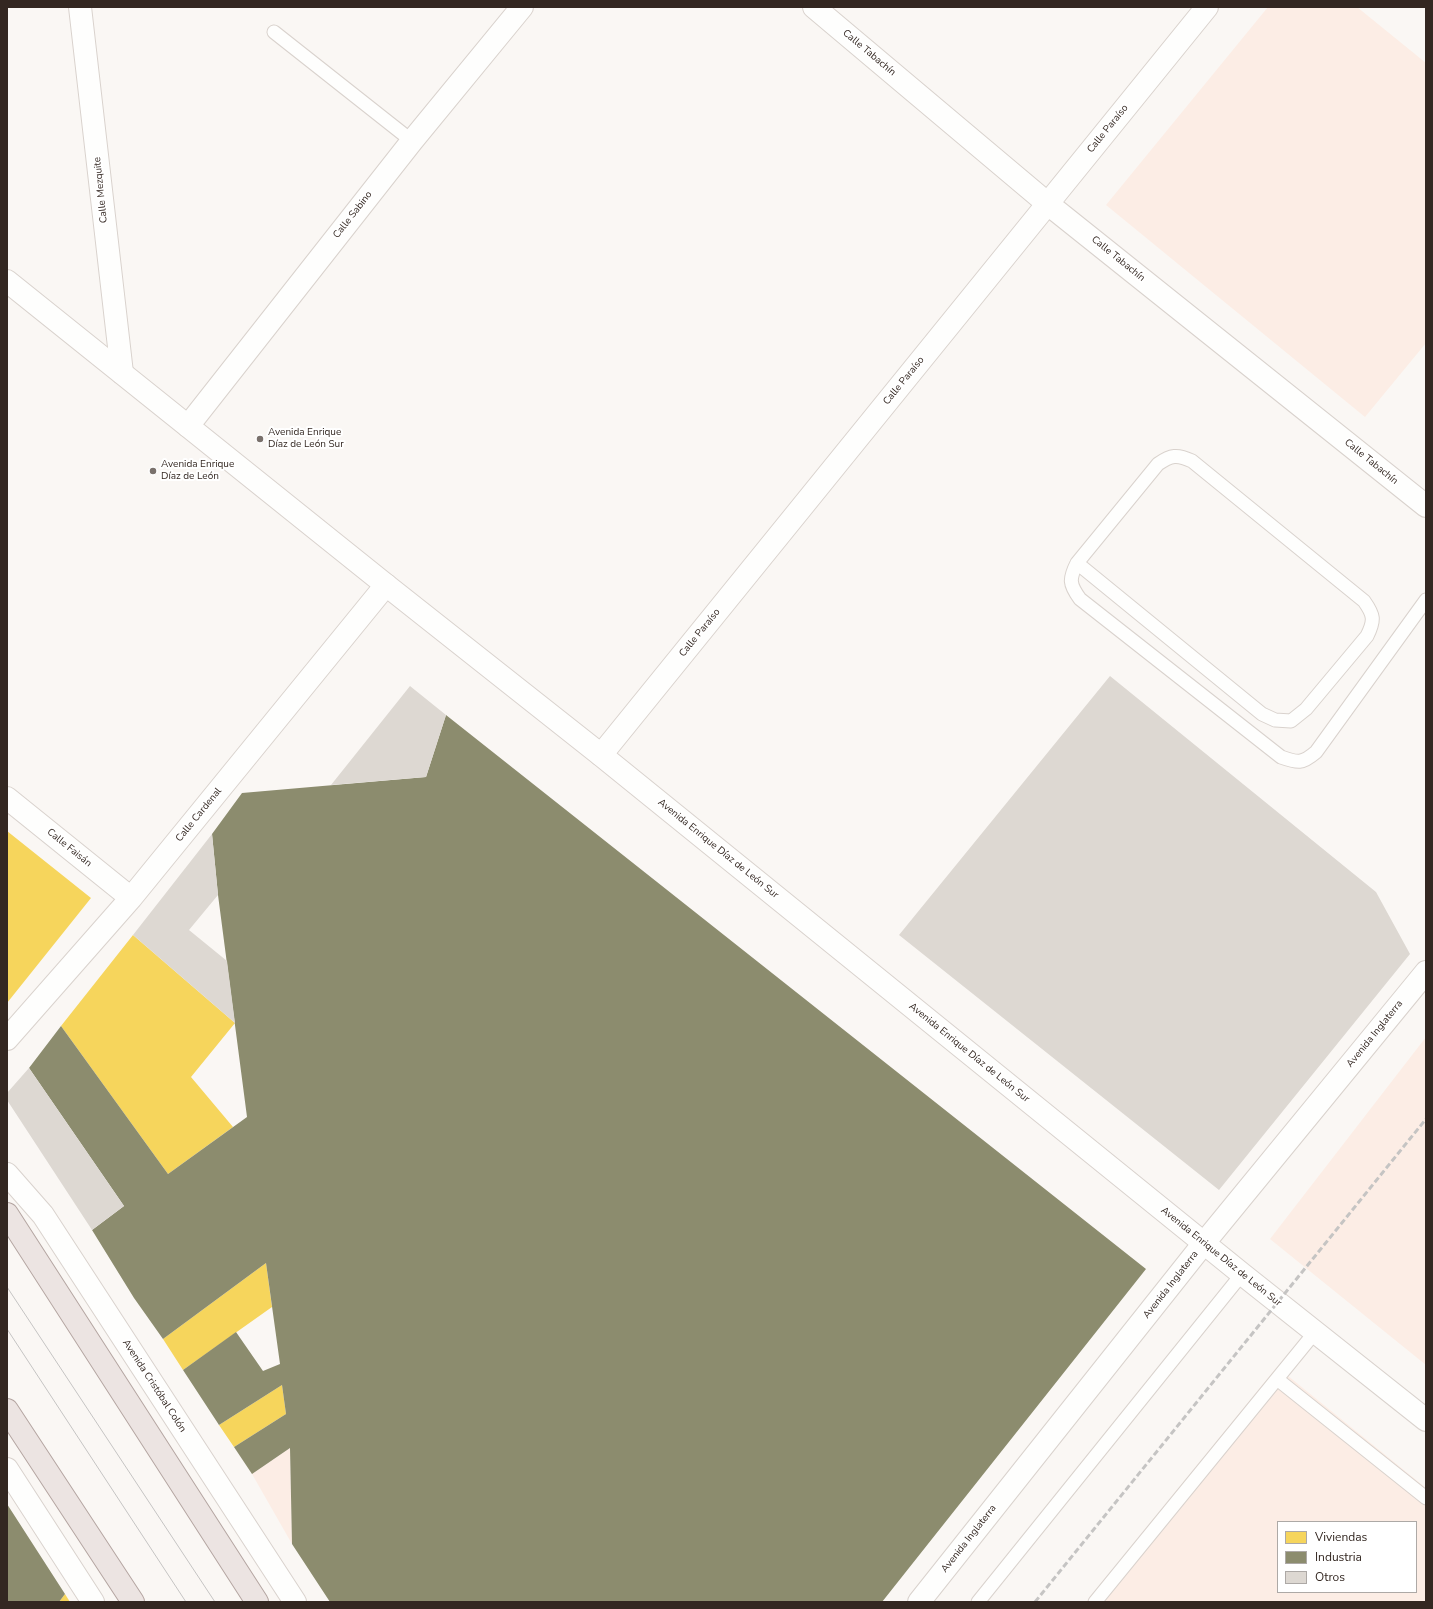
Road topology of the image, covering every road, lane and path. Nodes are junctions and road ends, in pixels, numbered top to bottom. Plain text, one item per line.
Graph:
1 (80, 7) edge
2 (522, 7) edge
3 (814, 7) edge
4 (1207, 7) edge
5 (274, 32) dead end
6 (412, 141) junction
7 (1048, 204) junction
8 (7, 281) edge
9 (122, 373) junction
10 (188, 426) junction
11 (1426, 506) edge
12 (1077, 563) junction
13 (386, 585) junction
14 (1426, 600) edge
15 (602, 755) junction
16 (7, 798) edge
17 (131, 898) junction
18 (1426, 972) edge
19 (7, 1039) edge
20 (7, 1174) edge
21 (7, 1214) edge
22 (1204, 1243) junction
23 (1242, 1274) junction
24 (1316, 1331) junction
25 (1277, 1379) junction
26 (7, 1410) edge
27 (1426, 1420) edge
28 (7, 1469) edge
29 (1426, 1498) edge
30 (93, 1602) edge
31 (134, 1602) edge
32 (257, 1602) edge
33 (295, 1602) edge
34 (919, 1602) edge
35 (978, 1602) edge
36 (1095, 1602) edge

1 - 9 street, Calle Mezquite
2 - 6 street, Calle Sabino
3 - 7 street, Calle Tabachín
4 - 7 street, Calle Paraíso
5 - 6 lane
6 - 10 street, Calle Sabino
7 - 11 street, Calle Tabachín
7 - 15 street, Calle Paraíso
8 - 9 street, Avenida Enrique Díaz de León Sur
9 - 10 street, Avenida Enrique Díaz de León Sur
10 - 13 street, Avenida Enrique Díaz de León Sur
12 - 12 lane
12 - 14 lane
13 - 15 street, Avenida Enrique Díaz de León Sur
13 - 17 street, Calle Cardenal
15 - 22 street, Avenida Enrique Díaz de León Sur
16 - 17 street, Calle Faisán
17 - 19 street, Calle Cardenal
18 - 22 street, Avenida Inglaterra
20 - 33 street, Avenida Cristóbal Colón
21 - 32 main road
22 - 23 street, Avenida Enrique Díaz de León Sur
22 - 34 street, Avenida Inglaterra
23 - 24 street, Avenida Enrique Díaz de León Sur
23 - 35 lane
24 - 25 lane
24 - 27 street, Avenida Enrique Díaz de León Sur
25 - 29 lane
25 - 36 lane
26 - 31 main road
28 - 30 street

